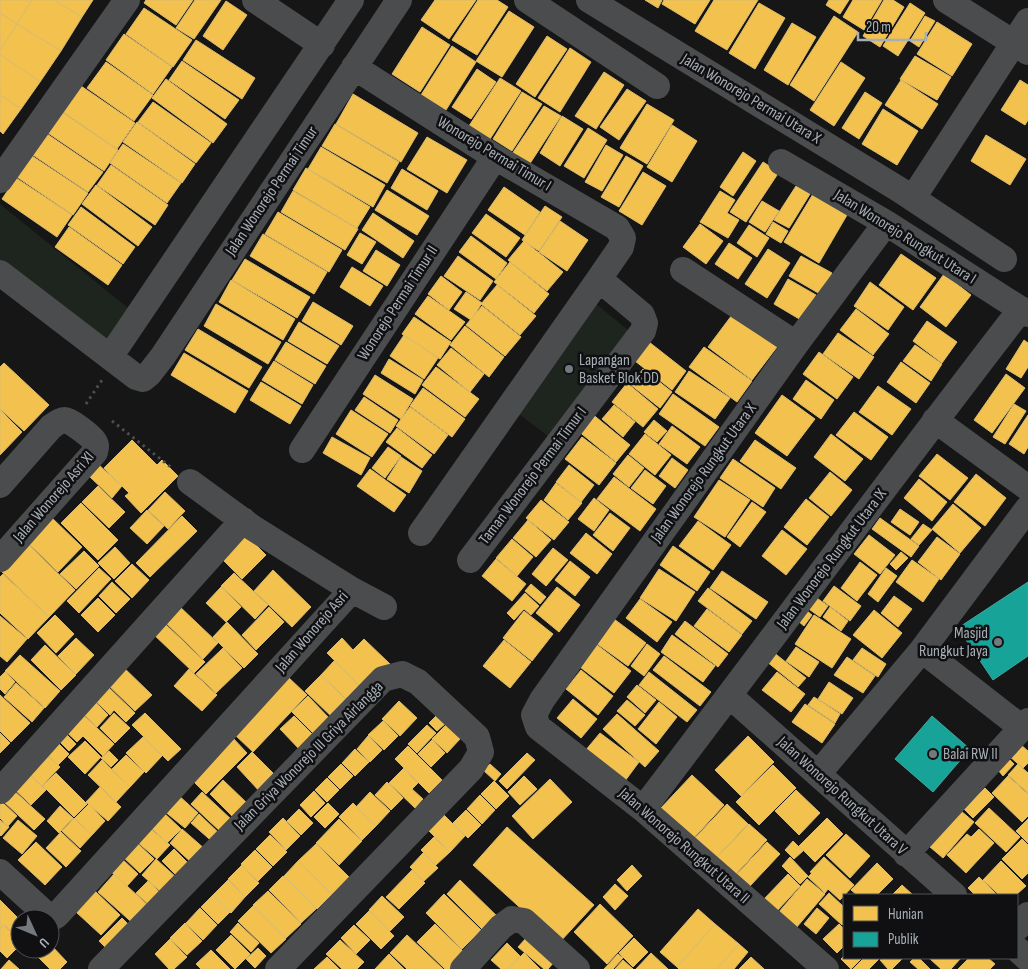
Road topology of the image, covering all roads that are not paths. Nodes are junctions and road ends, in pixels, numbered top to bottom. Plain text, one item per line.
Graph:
1 (126, 0) edge
2 (255, 0) edge
3 (351, 0) edge
4 (399, 0) edge
5 (527, 0) edge
6 (590, 0) edge
7 (946, 0) edge
8 (1028, 21) edge
9 (322, 45) junction
10 (1021, 48) edge
11 (354, 68) junction
12 (656, 86) dead end
13 (495, 156) junction
14 (781, 162) dead end
15 (0, 180) edge
16 (916, 192) junction
17 (886, 223) junction
18 (1004, 259) dead end
19 (683, 270) dead end
20 (0, 272) edge
21 (599, 279) junction
22 (1024, 312) edge
23 (796, 344) junction
24 (113, 359) junction
25 (935, 420) junction
26 (302, 450) dead end
27 (190, 482) road end
28 (0, 485) edge
29 (1028, 488) edge
30 (1028, 508) edge
31 (243, 520) junction
32 (421, 533) dead end
33 (0, 559) edge
34 (470, 560) dead end
35 (352, 590) junction
36 (384, 607) dead end
37 (922, 650) junction
38 (730, 696) junction
39 (1025, 724) edge
40 (538, 728) joint
41 (818, 774) junction
42 (0, 791) edge
43 (644, 809) junction
44 (906, 854) junction
45 (0, 872) edge
46 (953, 894) edge
47 (1028, 915) edge
48 (1018, 927) edge
49 (1018, 950) edge
50 (1028, 959) edge
51 (101, 969) edge
52 (278, 969) edge
53 (463, 969) edge
54 (577, 969) edge
55 (826, 969) edge

1 - 15 street
2 - 9 street
3 - 9 street
4 - 11 street, Jalan Wonorejo Permai Timur
5 - 12 street
6 - 16 street, Jalan Wonorejo Permai Utara X
7 - 10 street
8 - 10 street
9 - 24 street
10 - 16 street
11 - 13 street, Wonorejo Permai Timur I
11 - 24 street, Jalan Wonorejo Permai Timur
13 - 21 street, Wonorejo Permai Timur I
13 - 26 street, Wonorejo Permai Timur II
14 - 17 street, Jalan Wonorejo Rungkut Utara I
16 - 18 street, Jalan Wonorejo Permai Utara X
17 - 22 street, Jalan Wonorejo Rungkut Utara I
17 - 23 street, Jalan Wonorejo Rungkut Utara X
19 - 23 street
20 - 24 street
21 - 32 street
21 - 34 street, Taman Wonorejo Permai Timur I
22 - 25 street, Jalan Wonorejo Rungkut Utara IX
23 - 40 street, Jalan Wonorejo Rungkut Utara X
25 - 29 street
25 - 38 street, Jalan Wonorejo Rungkut Utara IX
27 - 31 street, Jalan Wonorejo Asri
28 - 33 street, Jalan Wonorejo Asri XI
30 - 37 street
31 - 35 street, Jalan Wonorejo Asri
31 - 42 street
35 - 36 street
35 - 45 street, Jalan Wonorejo Asri
37 - 39 street
37 - 41 street
38 - 41 street, Jalan Wonorejo Rungkut Utara V
38 - 43 street, Jalan Wonorejo Rungkut Utara IX
39 - 44 street
40 - 43 street, Jalan Wonorejo Rungkut Utara II
41 - 44 street, Jalan Wonorejo Rungkut Utara V
43 - 55 street, Jalan Wonorejo Rungkut Utara II
44 - 46 street, Jalan Wonorejo Rungkut Utara V
47 - 48 street
49 - 50 street
51 - 52 street, Jalan Griya Wonorejo III Griya Airlangga
53 - 54 street

